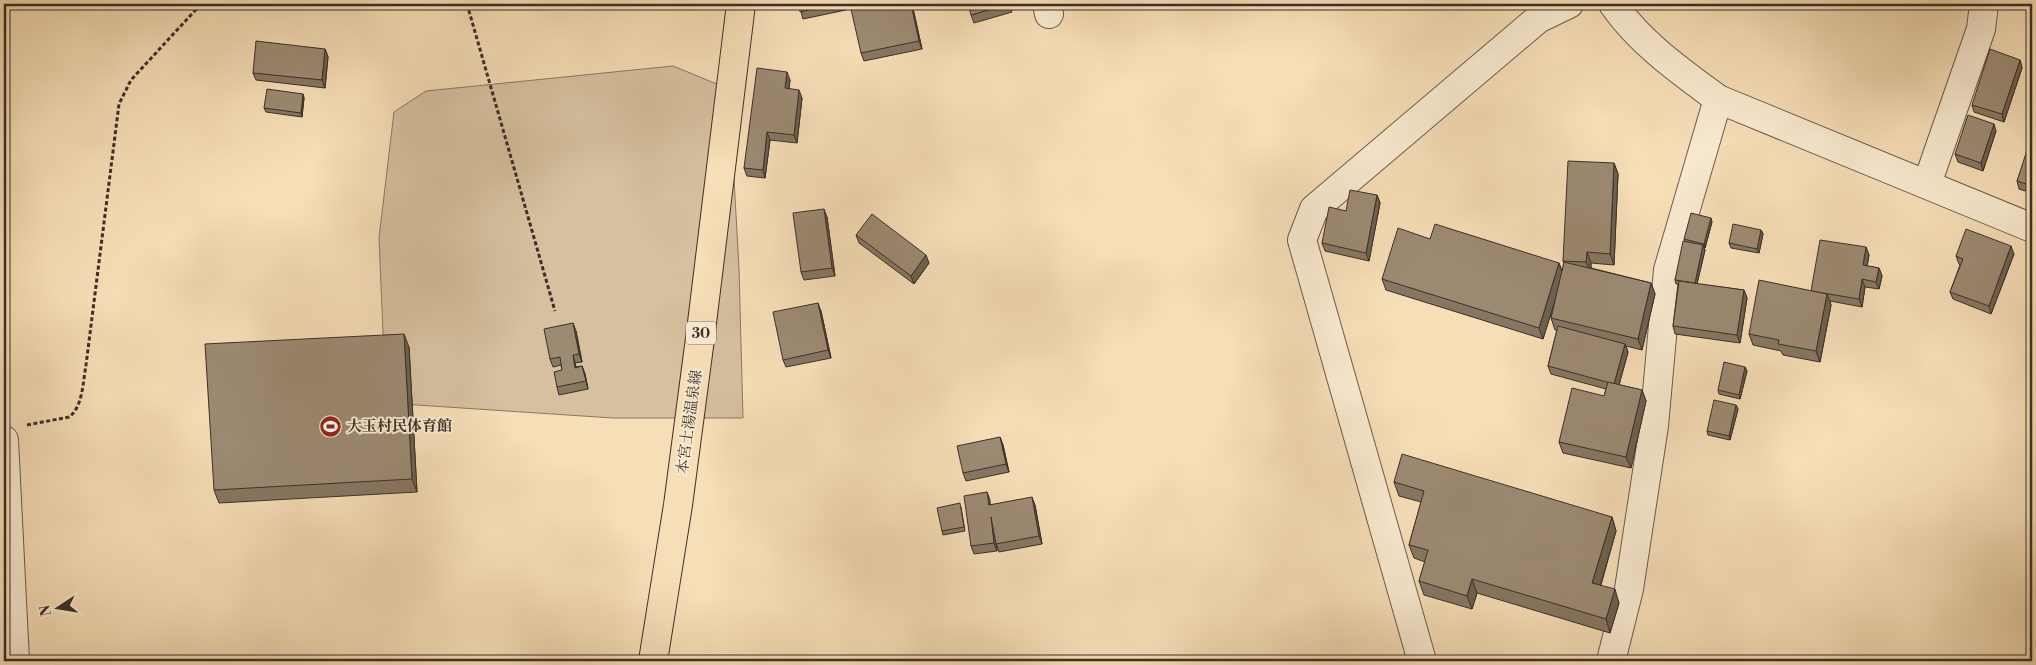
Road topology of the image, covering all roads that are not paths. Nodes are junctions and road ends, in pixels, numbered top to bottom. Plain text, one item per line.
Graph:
1 (741, 4) edge
2 (1569, 4) edge
3 (1613, 4) edge
4 (1984, 4) edge
5 (1718, 99) junction
6 (1927, 184) junction
7 (2032, 228) edge
8 (12, 433) edge
9 (15, 661) edge
10 (653, 661) edge
11 (1422, 661) edge
12 (1611, 661) edge

1 - 10 main road, 本宮土湯温泉線 / 30
2 - 11 street
3 - 5 street
4 - 6 street
5 - 6 street
5 - 12 street
6 - 7 street
8 - 9 street

